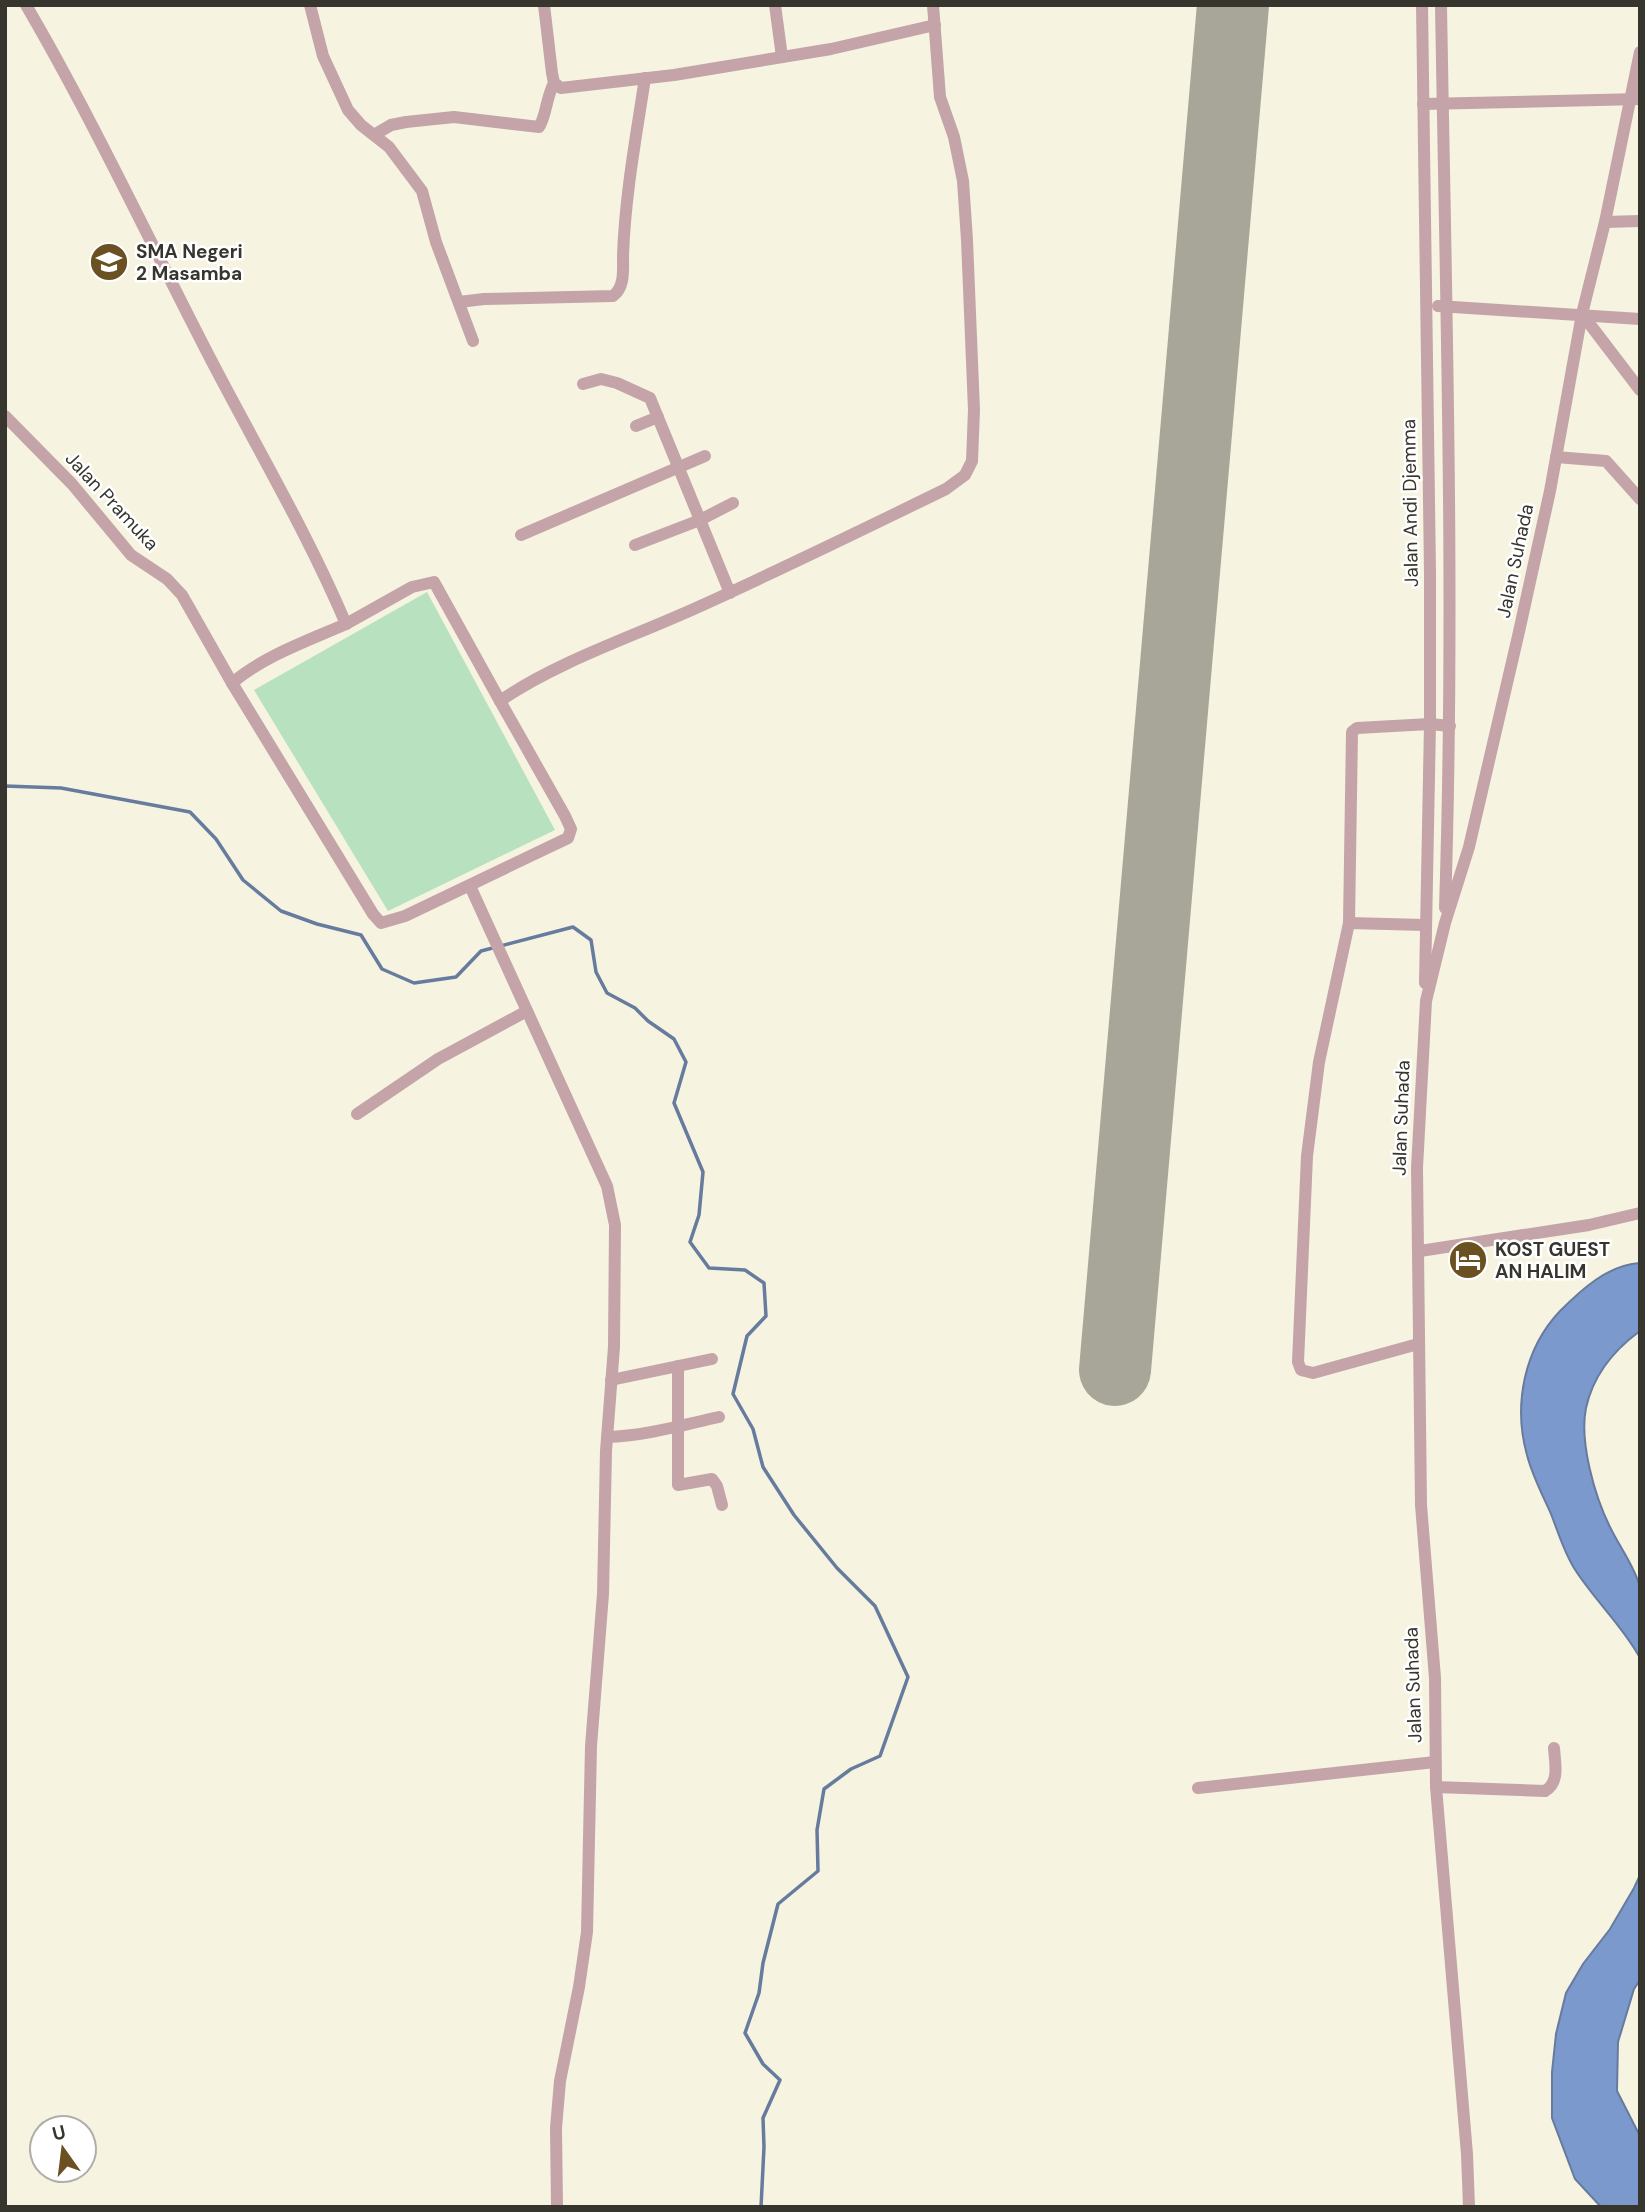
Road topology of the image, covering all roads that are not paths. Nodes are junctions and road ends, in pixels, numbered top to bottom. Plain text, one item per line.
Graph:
1 (26, 5) edge
2 (310, 5) edge
3 (544, 5) edge
4 (775, 5) edge
5 (933, 5) edge
6 (1422, 5) edge
7 (1441, 5) edge
8 (935, 25) junction
9 (1640, 52) edge
10 (782, 57) junction
11 (645, 78) junction
12 (554, 83) junction
13 (1634, 100) edge
14 (1423, 104) junction
15 (1443, 104) junction
16 (374, 135) junction
17 (1640, 221) edge
18 (1605, 222) junction
19 (459, 302) junction
20 (1427, 306) junction
21 (1446, 307) junction
22 (1582, 314) junction
23 (1640, 319) edge
24 (473, 341) dead end
25 (583, 384) dead end
26 (1640, 390) edge
27 (5, 416) edge
28 (658, 417) junction
29 (636, 426) dead end
30 (705, 456) dead end
31 (1556, 457) junction
32 (679, 468) junction
33 (1640, 499) edge
34 (733, 503) dead end
35 (700, 520) junction
36 (522, 535) dead end
37 (635, 545) dead end
38 (1430, 572) junction
39 (1448, 572) junction
40 (730, 593) junction
41 (346, 624) junction
42 (232, 683) junction
43 (500, 701) junction
44 (1430, 724) junction
45 (1450, 726) junction
46 (470, 886) junction
47 (1349, 923) junction
48 (1444, 923) junction
49 (1425, 925) junction
50 (1426, 1001) junction
51 (527, 1012) junction
52 (357, 1114) dead end
53 (1640, 1213) edge
54 (1420, 1251) junction
55 (1418, 1344) junction
56 (712, 1359) dead end
57 (678, 1366) junction
58 (611, 1380) junction
59 (719, 1417) dead end
60 (678, 1428) junction
61 (607, 1437) junction
62 (722, 1505) dead end
63 (1554, 1748) dead end
64 (1435, 1762) junction
65 (1436, 1787) junction
66 (1198, 1788) dead end
67 (557, 2207) edge
68 (1469, 2207) edge

1 - 41 street
2 - 16 street
3 - 12 street
4 - 10 street
5 - 8 street
6 - 14 street, Jalan Andi Djemma
7 - 15 street, Jalan Andi Djemma
8 - 10 street
8 - 40 street
9 - 13 street, Jalan Suhada
10 - 11 street
11 - 12 street
11 - 19 street
12 - 16 street
13 - 15 street
13 - 18 street, Jalan Suhada
14 - 15 street
14 - 20 street, Jalan Andi Djemma
15 - 21 street, Jalan Andi Djemma
16 - 19 street
17 - 18 street
18 - 22 street, Jalan Suhada
19 - 24 street
20 - 21 street
20 - 38 street, Jalan Andi Djemma
21 - 22 street
21 - 39 street, Jalan Andi Djemma
22 - 23 street
22 - 26 street
22 - 31 street, Jalan Suhada
25 - 28 street
27 - 42 street, Jalan Pramuka
28 - 29 street
28 - 32 street
30 - 32 street
31 - 33 street
31 - 48 street, Jalan Suhada
32 - 35 street
32 - 36 street
34 - 35 street
35 - 37 street
35 - 40 street
38 - 39 street
38 - 44 street, Jalan Andi Djemma
39 - 45 street, Jalan Andi Djemma
40 - 43 street
41 - 42 street
41 - 43 street
42 - 46 street, Jalan Pramuka
43 - 46 street
44 - 45 street
44 - 47 street
44 - 49 street, Jalan Andi Djemma
45 - 48 street, Jalan Andi Djemma
46 - 51 street
47 - 49 street
47 - 55 street
48 - 50 street, Jalan Suhada
49 - 50 street, Jalan Andi Djemma
50 - 54 street, Jalan Suhada
51 - 52 street
51 - 58 street
53 - 54 street
54 - 55 street, Jalan Suhada
55 - 64 street, Jalan Suhada
56 - 57 street
57 - 58 street
57 - 60 street
58 - 61 street
59 - 60 street
60 - 61 street
60 - 62 street
61 - 67 street
63 - 65 street
64 - 65 street, Jalan Suhada
64 - 66 street
65 - 68 street, Jalan Suhada

